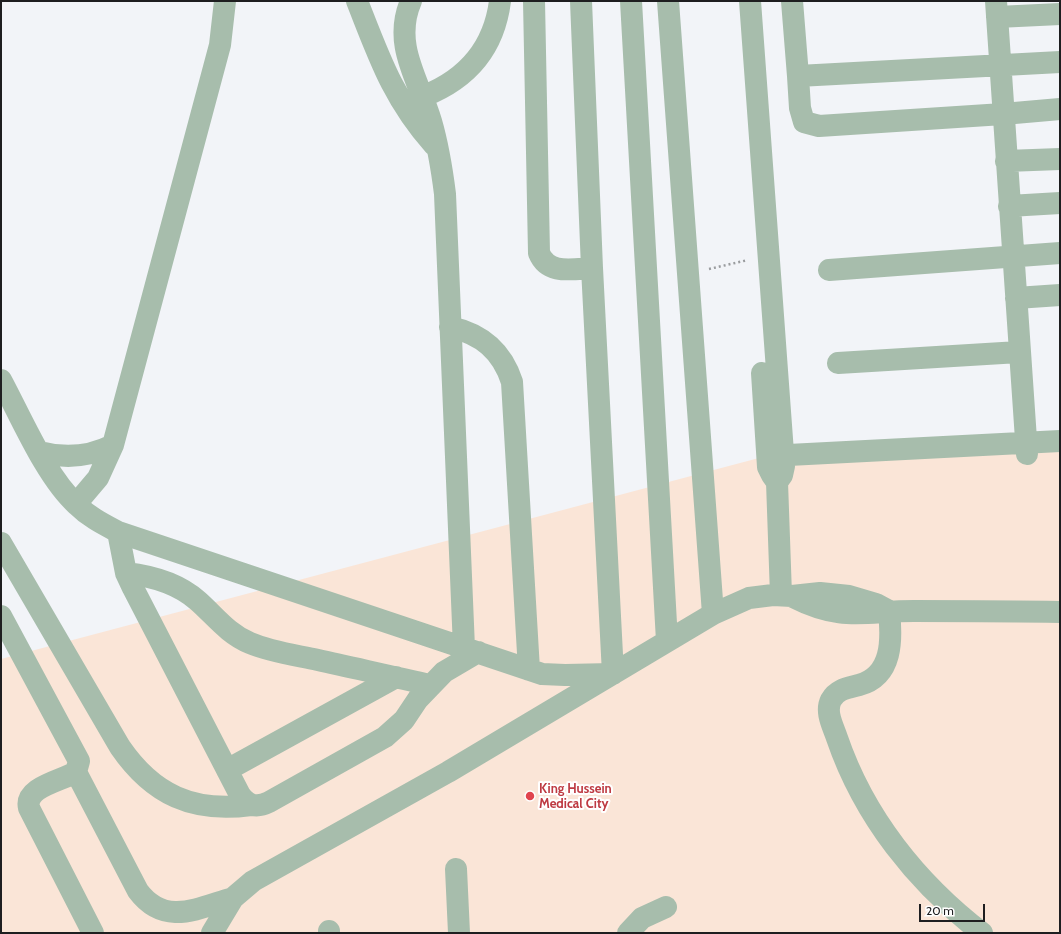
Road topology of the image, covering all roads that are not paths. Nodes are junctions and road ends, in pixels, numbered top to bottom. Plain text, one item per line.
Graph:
1 (225, 1) edge
2 (357, 1) edge
3 (412, 1) edge
4 (500, 1) edge
5 (534, 1) edge
6 (581, 1) edge
7 (631, 1) edge
8 (668, 1) edge
9 (736, 1) edge
10 (750, 1) edge
11 (792, 1) edge
12 (996, 9) edge
13 (1060, 14) edge
14 (1060, 62) edge
15 (999, 66) junction
16 (798, 76) junction
17 (424, 96) junction
18 (1060, 109) edge
19 (1003, 114) junction
20 (438, 150) junction
21 (1060, 159) edge
22 (1006, 161) junction
23 (1060, 203) edge
24 (1009, 206) junction
25 (1060, 253) edge
26 (1013, 255) junction
27 (592, 268) junction
28 (829, 270) dead end
29 (1060, 295) edge
30 (1016, 298) junction
31 (450, 327) junction
32 (1019, 352) junction
33 (838, 363) dead end
34 (1, 380) edge
35 (1060, 441) edge
36 (113, 445) junction
37 (1027, 448) junction
38 (40, 452) junction
39 (1060, 453) edge
40 (776, 465) junction
41 (76, 504) junction
42 (118, 532) junction
43 (1, 543) edge
44 (126, 573) junction
45 (786, 596) junction
46 (889, 611) junction
47 (1060, 612) edge
48 (713, 614) junction
49 (1, 616) edge
50 (668, 641) junction
51 (471, 650) junction
52 (536, 672) junction
53 (613, 674) junction
54 (396, 677) junction
55 (430, 685) junction
56 (553, 710) junction
57 (227, 770) junction
58 (76, 772) junction
59 (251, 805) junction
60 (456, 868) dead end
61 (233, 898) junction
62 (666, 907) dead end
63 (94, 933) edge
64 (212, 933) edge
65 (459, 933) edge
66 (628, 933) edge
67 (982, 933) edge

1 - 36 street
2 - 20 street
3 - 17 street
4 - 17 street
5 - 27 street
6 - 27 street
7 - 50 street
8 - 48 street
9 - 40 street
10 - 40 street
11 - 16 street
12 - 13 street
12 - 15 street
14 - 15 street
15 - 16 street
15 - 19 street
16 - 19 street
17 - 20 street
18 - 19 street
19 - 22 street
20 - 31 street
21 - 22 street
22 - 24 street
23 - 24 street
24 - 26 street
25 - 26 street
26 - 28 street
26 - 30 street
27 - 53 street
29 - 30 street
30 - 32 street
31 - 51 street
31 - 52 street
32 - 33 street
32 - 37 street
34 - 38 street
35 - 37 street
36 - 38 street
36 - 41 street
37 - 39 street
37 - 40 street
38 - 41 street
40 - 45 street
41 - 42 street
42 - 44 street
42 - 51 street
43 - 59 street
44 - 54 street
44 - 57 street
45 - 46 street
45 - 48 street
46 - 47 street
46 - 67 street
48 - 50 street
49 - 58 street
50 - 53 street
51 - 52 street
51 - 55 street
52 - 53 street
52 - 56 street
53 - 56 street
54 - 55 street
54 - 57 street
55 - 59 street
56 - 61 street
57 - 59 street
58 - 61 street
58 - 63 street
60 - 65 street
61 - 64 street
62 - 66 street

